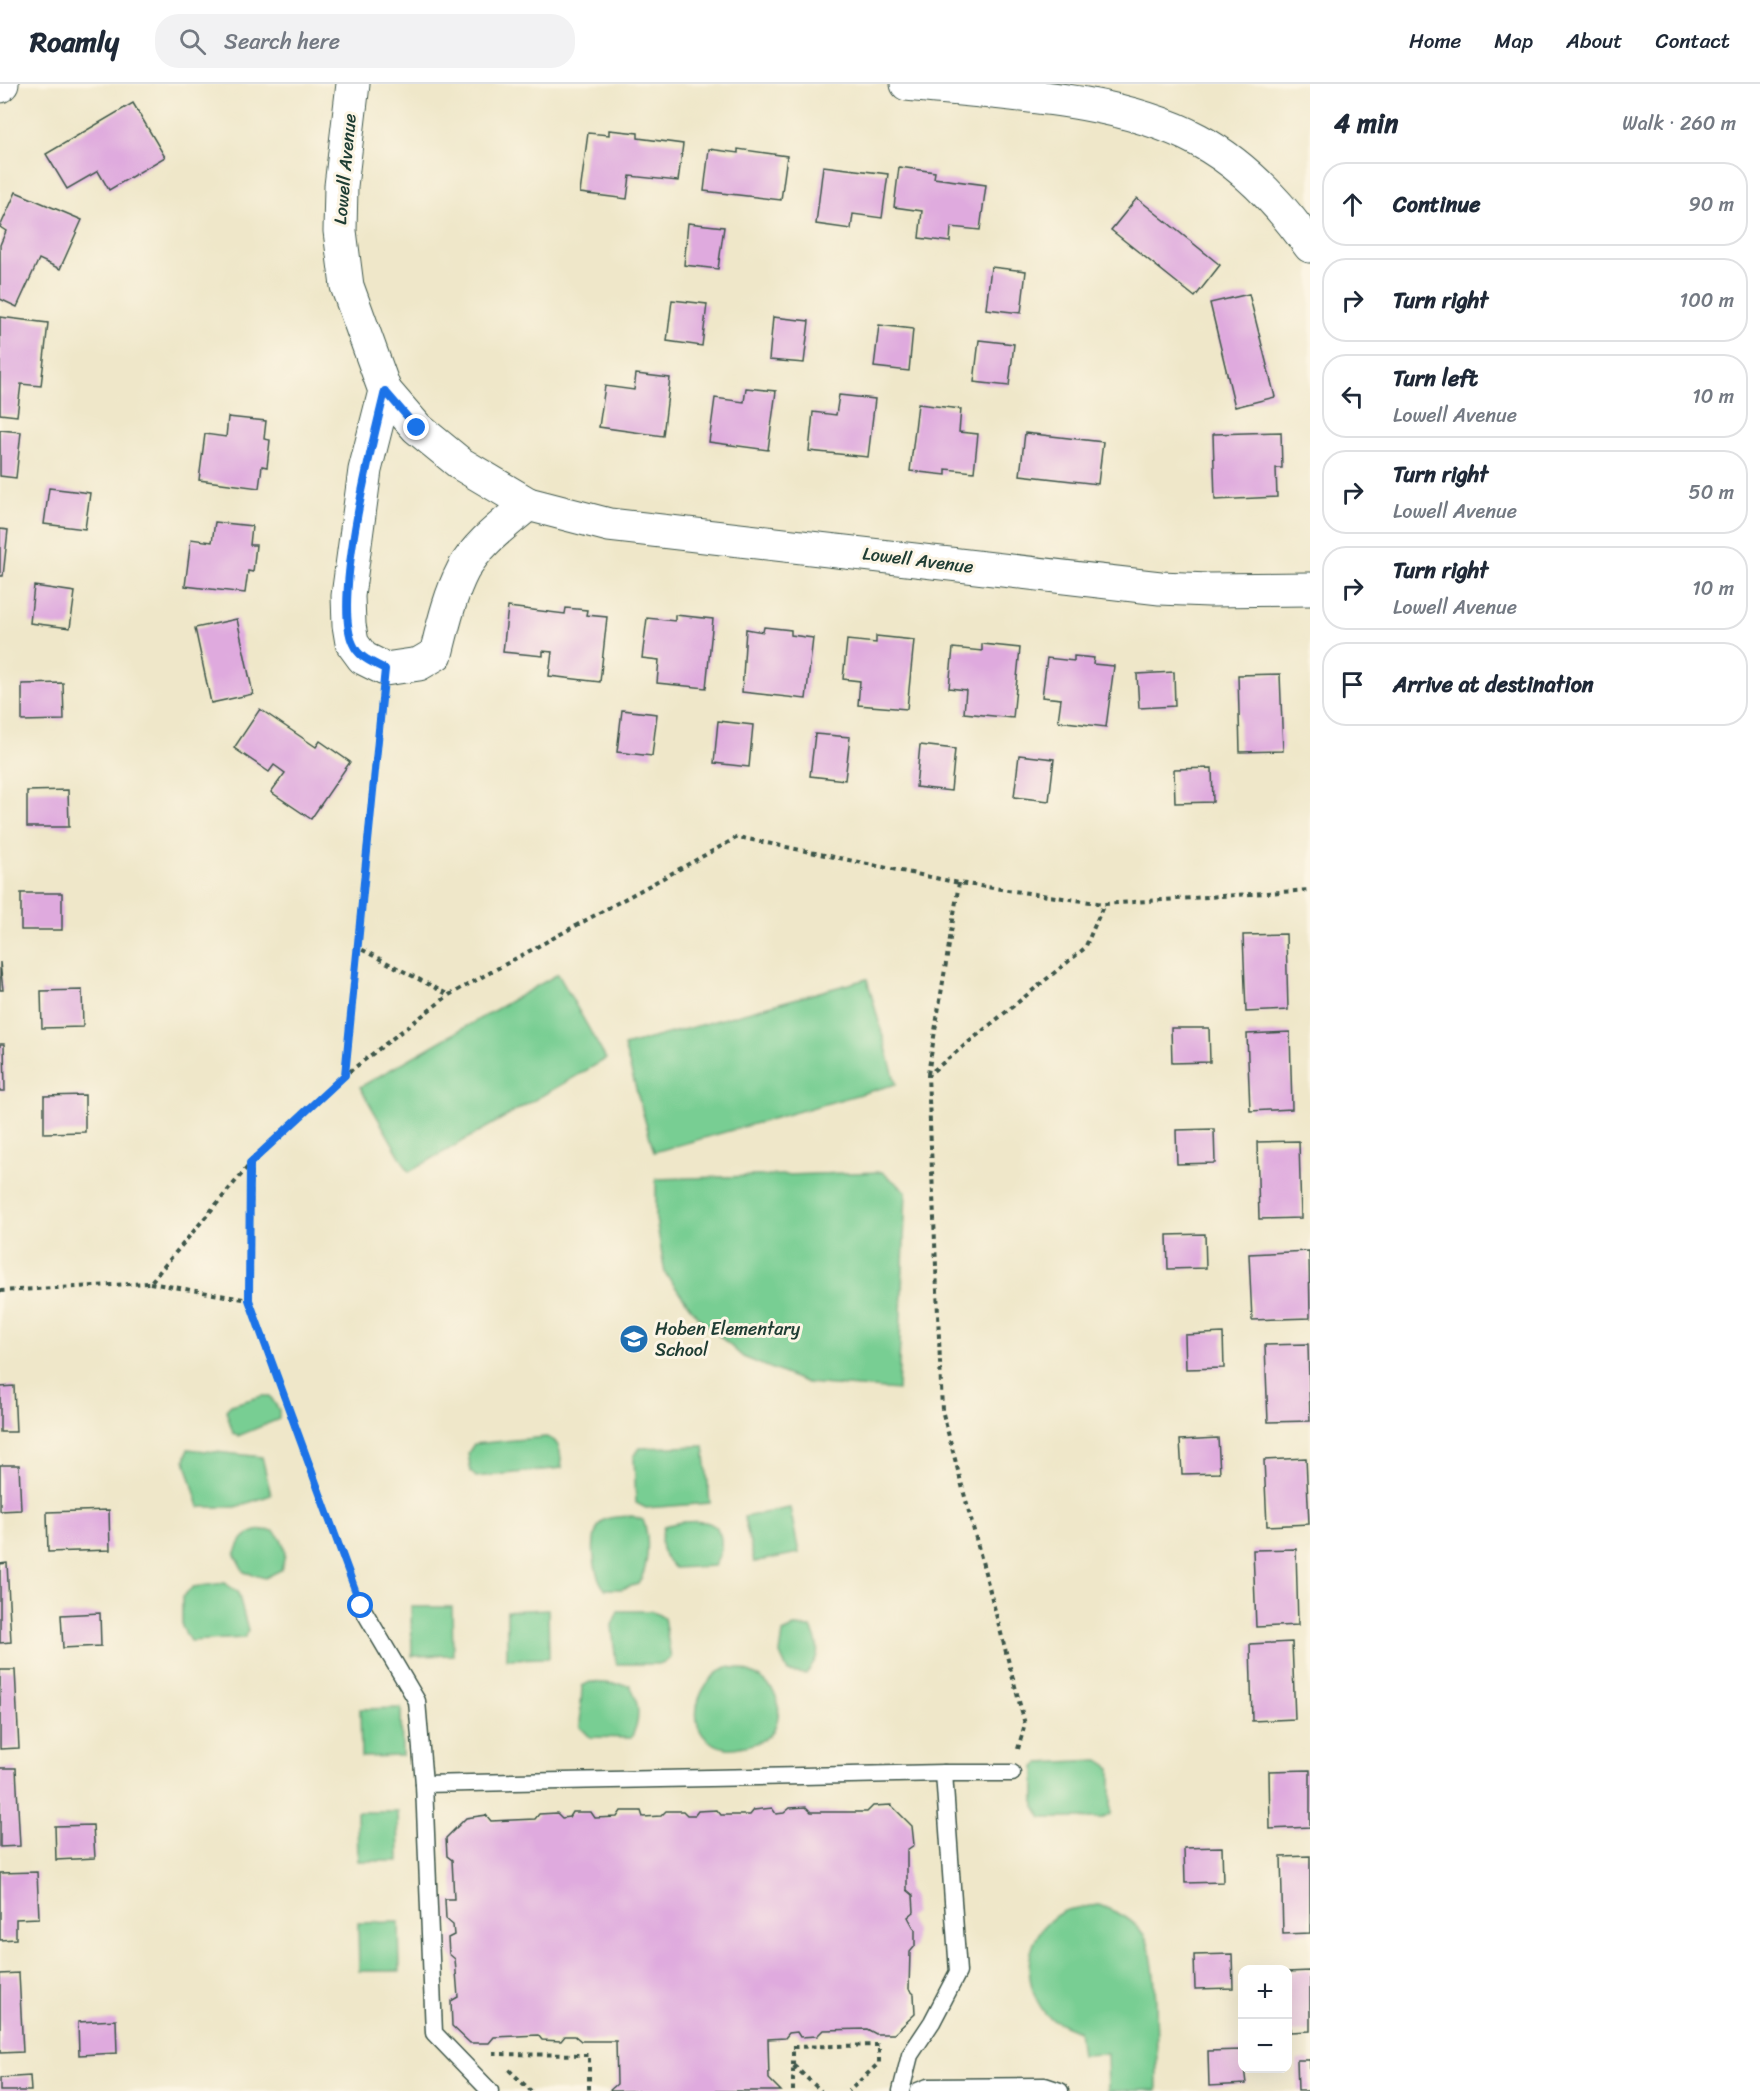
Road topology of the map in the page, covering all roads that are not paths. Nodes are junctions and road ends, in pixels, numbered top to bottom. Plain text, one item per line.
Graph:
1 (352, 84) edge
2 (907, 84) edge
3 (1310, 246) edge
4 (385, 391) junction
5 (528, 504) junction
6 (1310, 589) edge
7 (361, 1606) road end
8 (944, 1773) junction
9 (1012, 1773) road end
10 (424, 1784) junction
11 (490, 2091) edge
12 (900, 2091) edge
13 (918, 2091) edge
14 (1060, 2091) edge

1 - 4 street, Lowell Avenue
2 - 3 street
4 - 5 street, Lowell Avenue
4 - 5 street
5 - 6 street, Lowell Avenue
7 - 10 lane
8 - 9 lane
8 - 10 lane
8 - 12 lane
10 - 11 lane
13 - 14 lane

